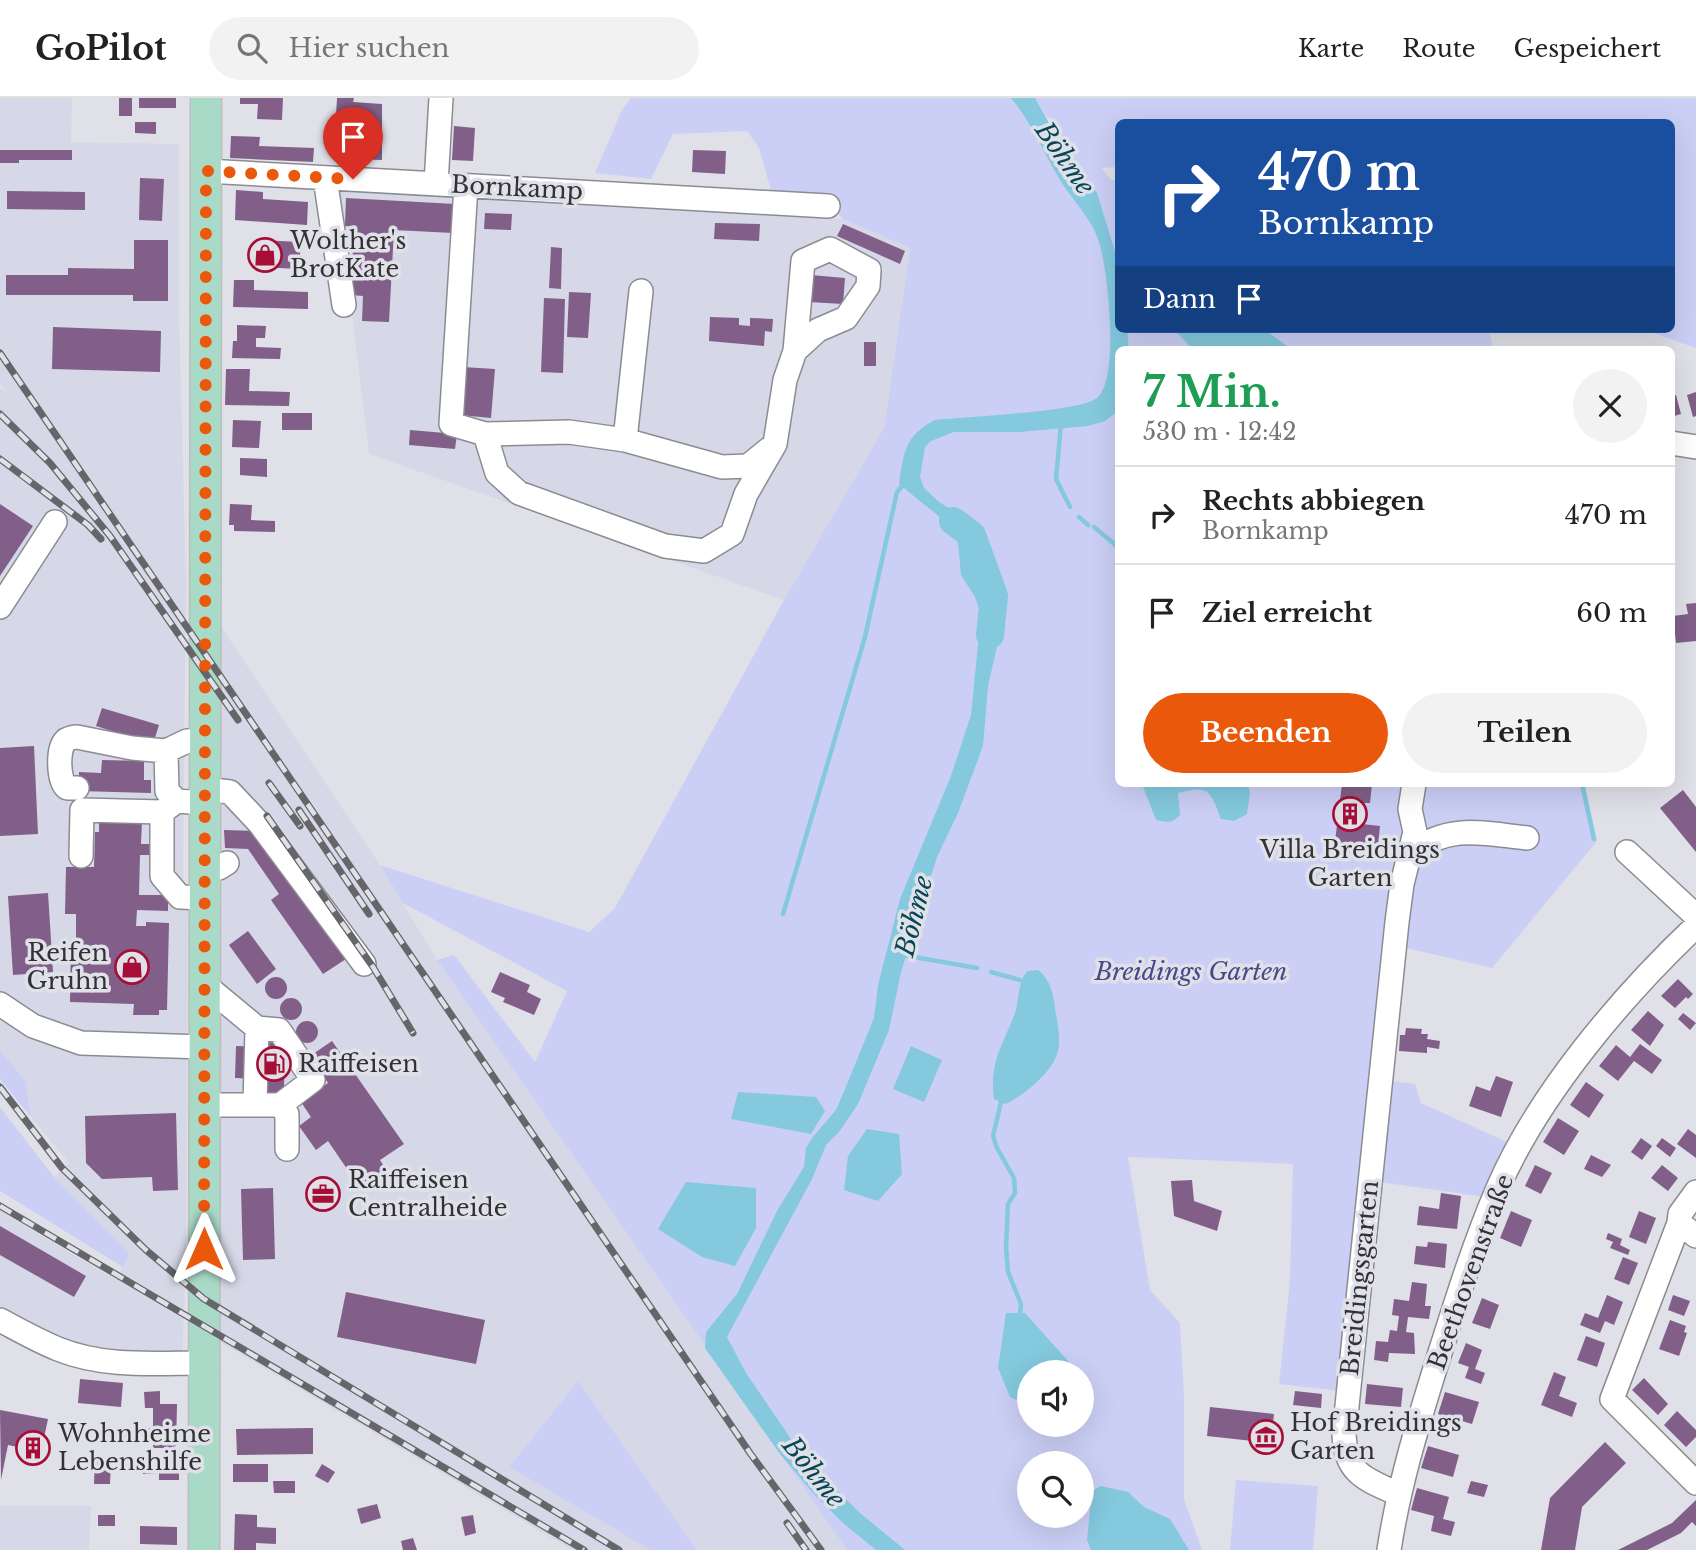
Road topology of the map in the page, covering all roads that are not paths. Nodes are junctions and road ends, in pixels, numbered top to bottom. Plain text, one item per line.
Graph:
1 (206, 98) edge
2 (440, 98) edge
3 (206, 171) junction
4 (325, 178) junction
5 (436, 184) junction
6 (466, 186) junction
7 (828, 206) dead end
8 (641, 291) dead end
9 (344, 305) dead end
10 (795, 351) dead end
11 (485, 433) junction
12 (625, 440) junction
13 (775, 444) junction
14 (1675, 444) edge
15 (1696, 447) edge
16 (55, 522) dead end
17 (0, 607) edge
18 (204, 740) junction
19 (166, 751) junction
20 (1414, 787) edge
21 (77, 788) dead end
22 (178, 798) junction
23 (1527, 838) dead end
24 (1411, 852) junction
25 (1627, 852) dead end
26 (81, 856) dead end
27 (204, 898) junction
28 (1696, 916) edge
29 (1692, 937) edge
30 (364, 964) dead end
31 (204, 984) junction
32 (0, 1003) edge
33 (250, 1022) junction
34 (204, 1046) junction
35 (204, 1105) junction
36 (248, 1105) junction
37 (280, 1105) junction
38 (287, 1149) dead end
39 (1696, 1192) edge
40 (1687, 1229) edge
41 (0, 1320) edge
42 (204, 1363) junction
43 (1696, 1482) edge
44 (1398, 1494) junction
45 (204, 1550) edge
46 (1389, 1550) edge

1 - 3 main road
2 - 5 street
3 - 4 street, Bornkamp
3 - 18 main road
4 - 5 street, Bornkamp
4 - 9 street
5 - 6 street, Bornkamp
6 - 7 street, Bornkamp
6 - 11 street
8 - 12 street
10 - 13 street
11 - 12 street
11 - 13 street
12 - 13 street
14 - 15 street
16 - 17 street
18 - 19 street
18 - 22 main road
19 - 21 street
19 - 22 street
20 - 24 street, Breidingsgarten
22 - 26 street
22 - 27 main road
22 - 27 street
22 - 30 street
23 - 24 street
24 - 44 street, Breidingsgarten
25 - 28 street
27 - 31 main road
29 - 44 street, Beethovenstraße
31 - 33 street
31 - 34 main road
32 - 34 street
33 - 36 street
33 - 37 street
34 - 35 main road
35 - 36 street
35 - 42 main road
36 - 37 street
37 - 38 street
39 - 40 street
40 - 43 street
41 - 42 street
42 - 45 main road
44 - 46 street, Beethovenstraße

